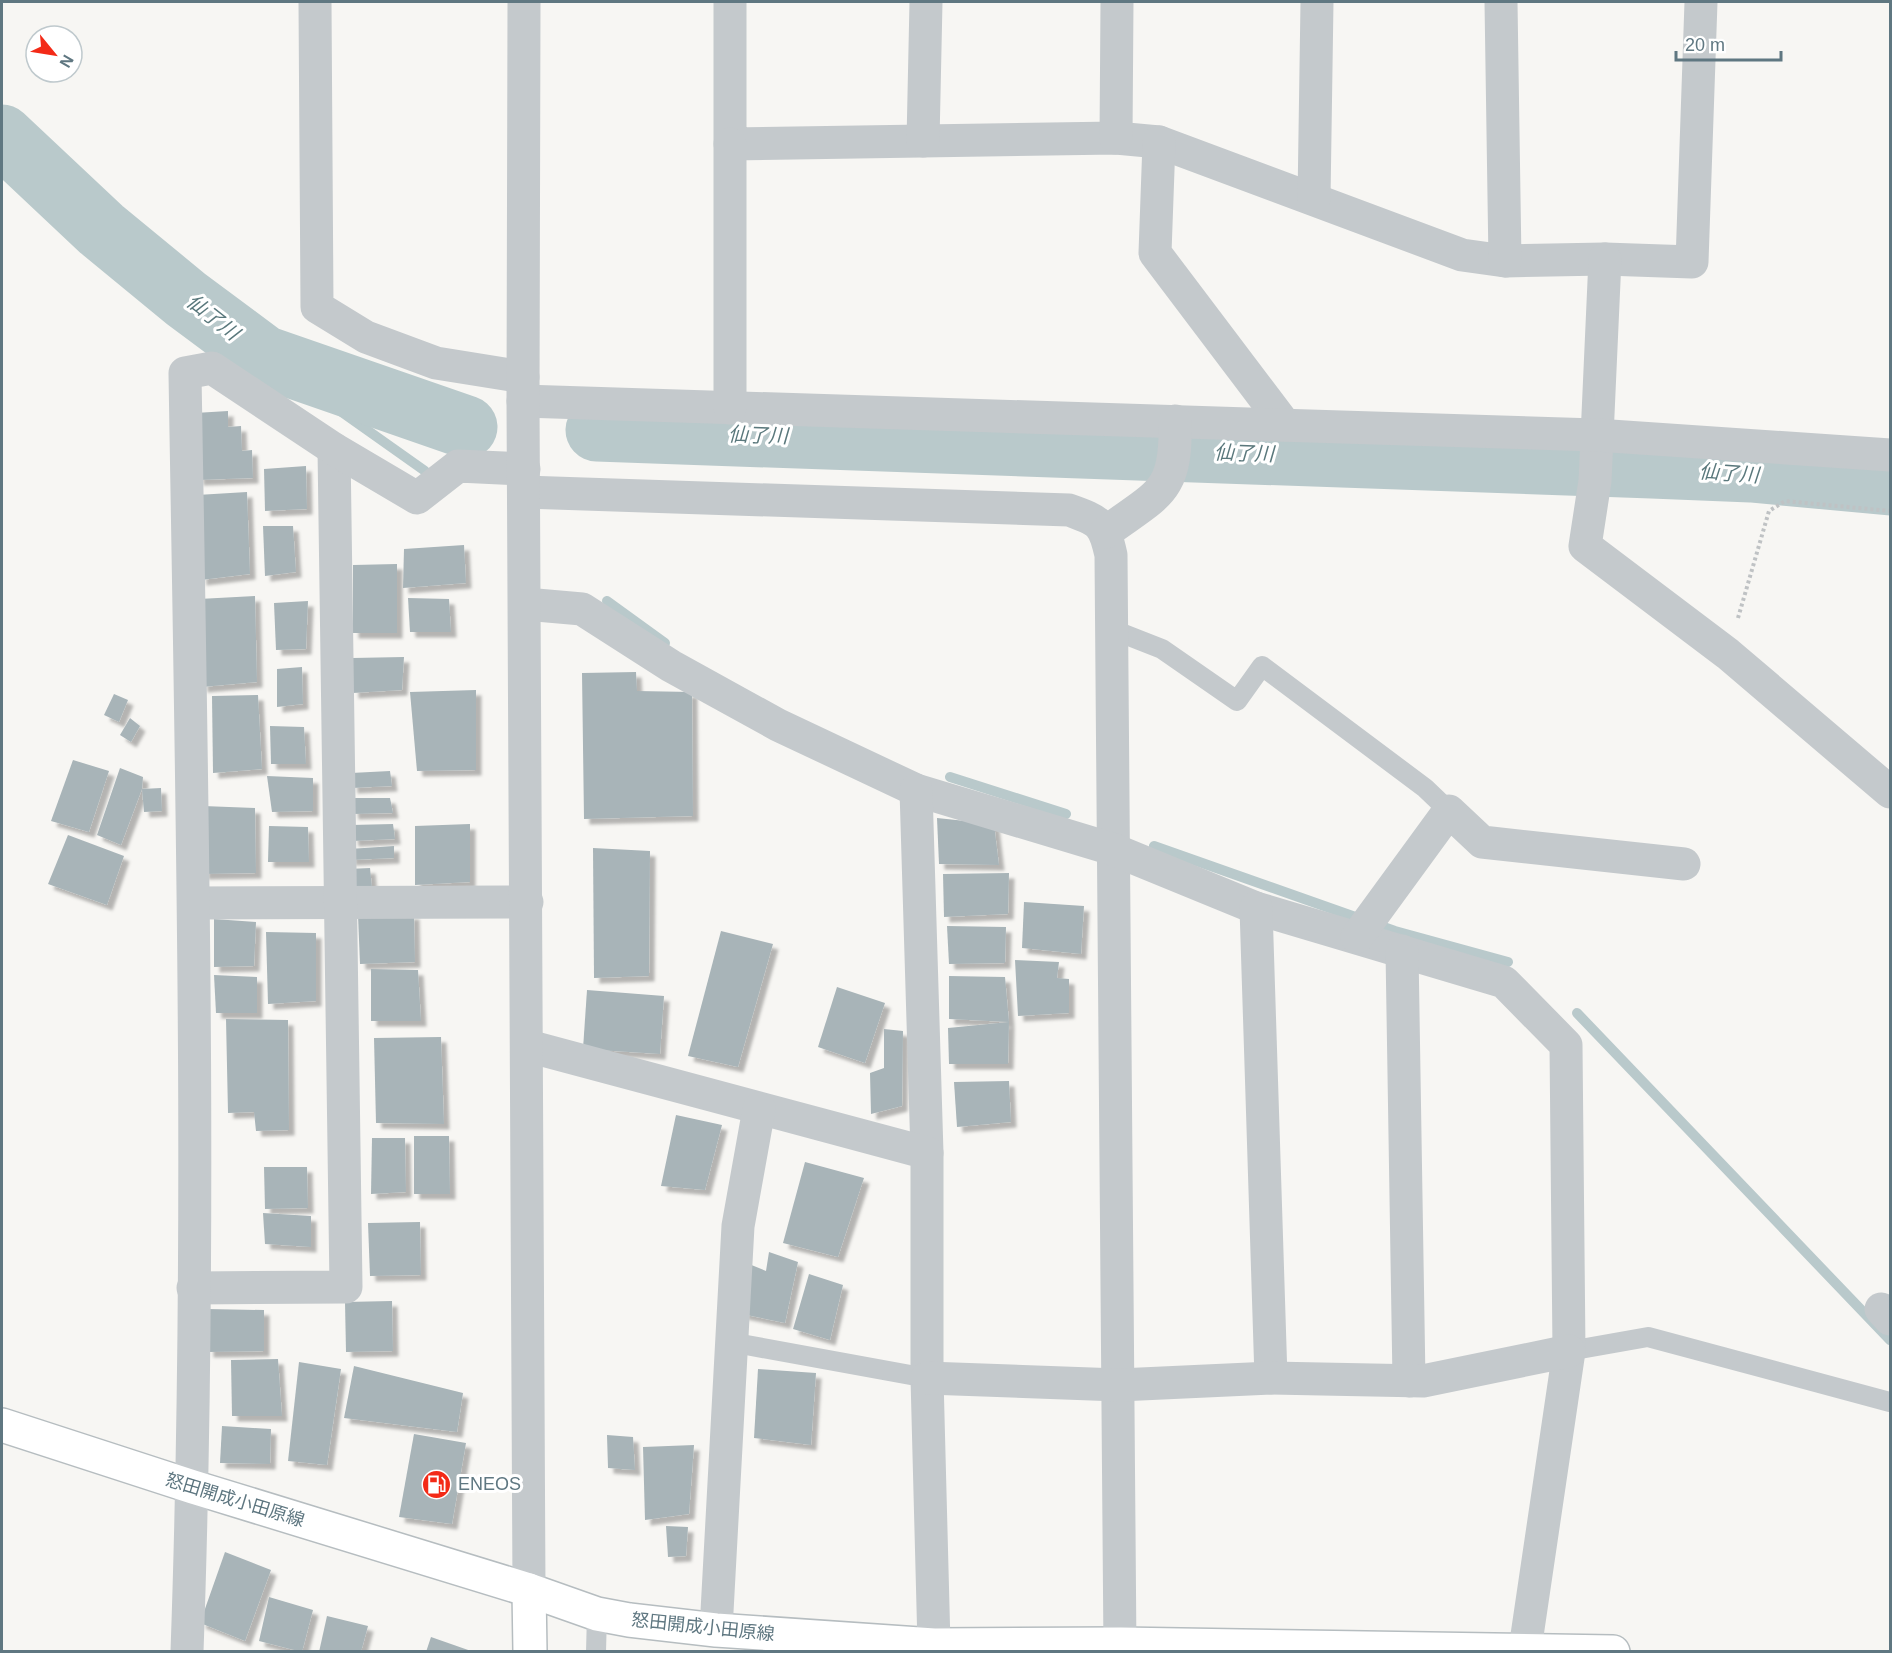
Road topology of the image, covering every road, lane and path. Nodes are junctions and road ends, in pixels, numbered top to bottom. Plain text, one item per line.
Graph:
1 (315, 2) edge
2 (524, 2) edge
3 (730, 2) edge
4 (926, 2) edge
5 (1117, 2) edge
6 (1317, 2) edge
7 (1502, 2) edge
8 (1701, 2) edge
9 (1116, 138) junction
10 (923, 141) junction
11 (1159, 141) junction
12 (730, 144) junction
13 (1314, 199) junction
14 (1605, 259) junction
15 (1506, 261) junction
16 (523, 389) junction
17 (730, 408) junction
18 (1286, 425) junction
19 (1175, 426) junction
20 (334, 449) junction
21 (1890, 455) edge
22 (1595, 456) junction
23 (524, 481) junction
24 (1890, 511) edge
25 (1106, 532) junction
26 (525, 604) junction
27 (1111, 629) junction
28 (1728, 654) junction
29 (916, 790) junction
30 (1890, 792) edge
31 (1449, 811) junction
32 (1112, 849) junction
33 (1684, 864) dead end
34 (341, 902) junction
35 (526, 902) junction
36 (194, 903) junction
37 (1256, 908) junction
38 (1358, 936) junction
39 (1402, 951) junction
40 (528, 1046) junction
41 (759, 1109) junction
42 (927, 1154) junction
43 (193, 1288) junction
44 (730, 1342) junction
45 (1569, 1351) junction
46 (927, 1378) junction
47 (1272, 1378) junction
48 (1409, 1381) junction
49 (1119, 1385) junction
50 (1890, 1402) edge
51 (2, 1425) edge
52 (193, 1488) junction
53 (529, 1590) junction
54 (597, 1614) junction
55 (716, 1630) junction
56 (934, 1645) junction
57 (1121, 1648) edge
58 (1525, 1649) junction
59 (187, 1652) edge
60 (530, 1652) edge
61 (596, 1652) edge
62 (1613, 1652) edge

1 - 16 street
2 - 16 street
3 - 12 street
4 - 10 street
5 - 9 street
6 - 13 street
7 - 15 street
8 - 14 street
9 - 10 street
9 - 11 street
10 - 12 street
11 - 13 street
11 - 18 street
12 - 17 street
13 - 15 street
14 - 15 street
14 - 22 street
16 - 17 street
16 - 23 street
17 - 19 street
18 - 19 street
18 - 22 street
19 - 25 street
20 - 23 street
20 - 34 street
20 - 36 street
21 - 22 street
22 - 28 street
23 - 25 street
23 - 26 street
24 - 28 path
25 - 27 street
26 - 29 street
26 - 35 street
27 - 31 lane
27 - 32 street
28 - 30 street
29 - 32 street
29 - 42 street
31 - 33 street
31 - 38 street
32 - 37 street
32 - 49 street
34 - 35 street
34 - 36 street
34 - 43 street
35 - 40 street
36 - 43 street
37 - 38 street
37 - 47 street
38 - 39 street
39 - 45 street
39 - 48 street
40 - 41 street
40 - 53 street
41 - 42 street
41 - 44 street
42 - 46 street
43 - 52 street
44 - 46 lane
44 - 55 street
45 - 48 street
45 - 50 lane
45 - 58 street
46 - 49 street
46 - 56 street
47 - 48 street
47 - 49 street
49 - 57 street
51 - 52 main road, 怒田開成小田原線
52 - 53 main road, 怒田開成小田原線
52 - 59 street
53 - 54 main road, 怒田開成小田原線
53 - 60 main road
54 - 55 main road, 怒田開成小田原線
54 - 61 lane
55 - 56 main road, 怒田開成小田原線
56 - 57 main road, 怒田開成小田原線
57 - 58 main road, 怒田開成小田原線
58 - 62 main road, 怒田開成小田原線

